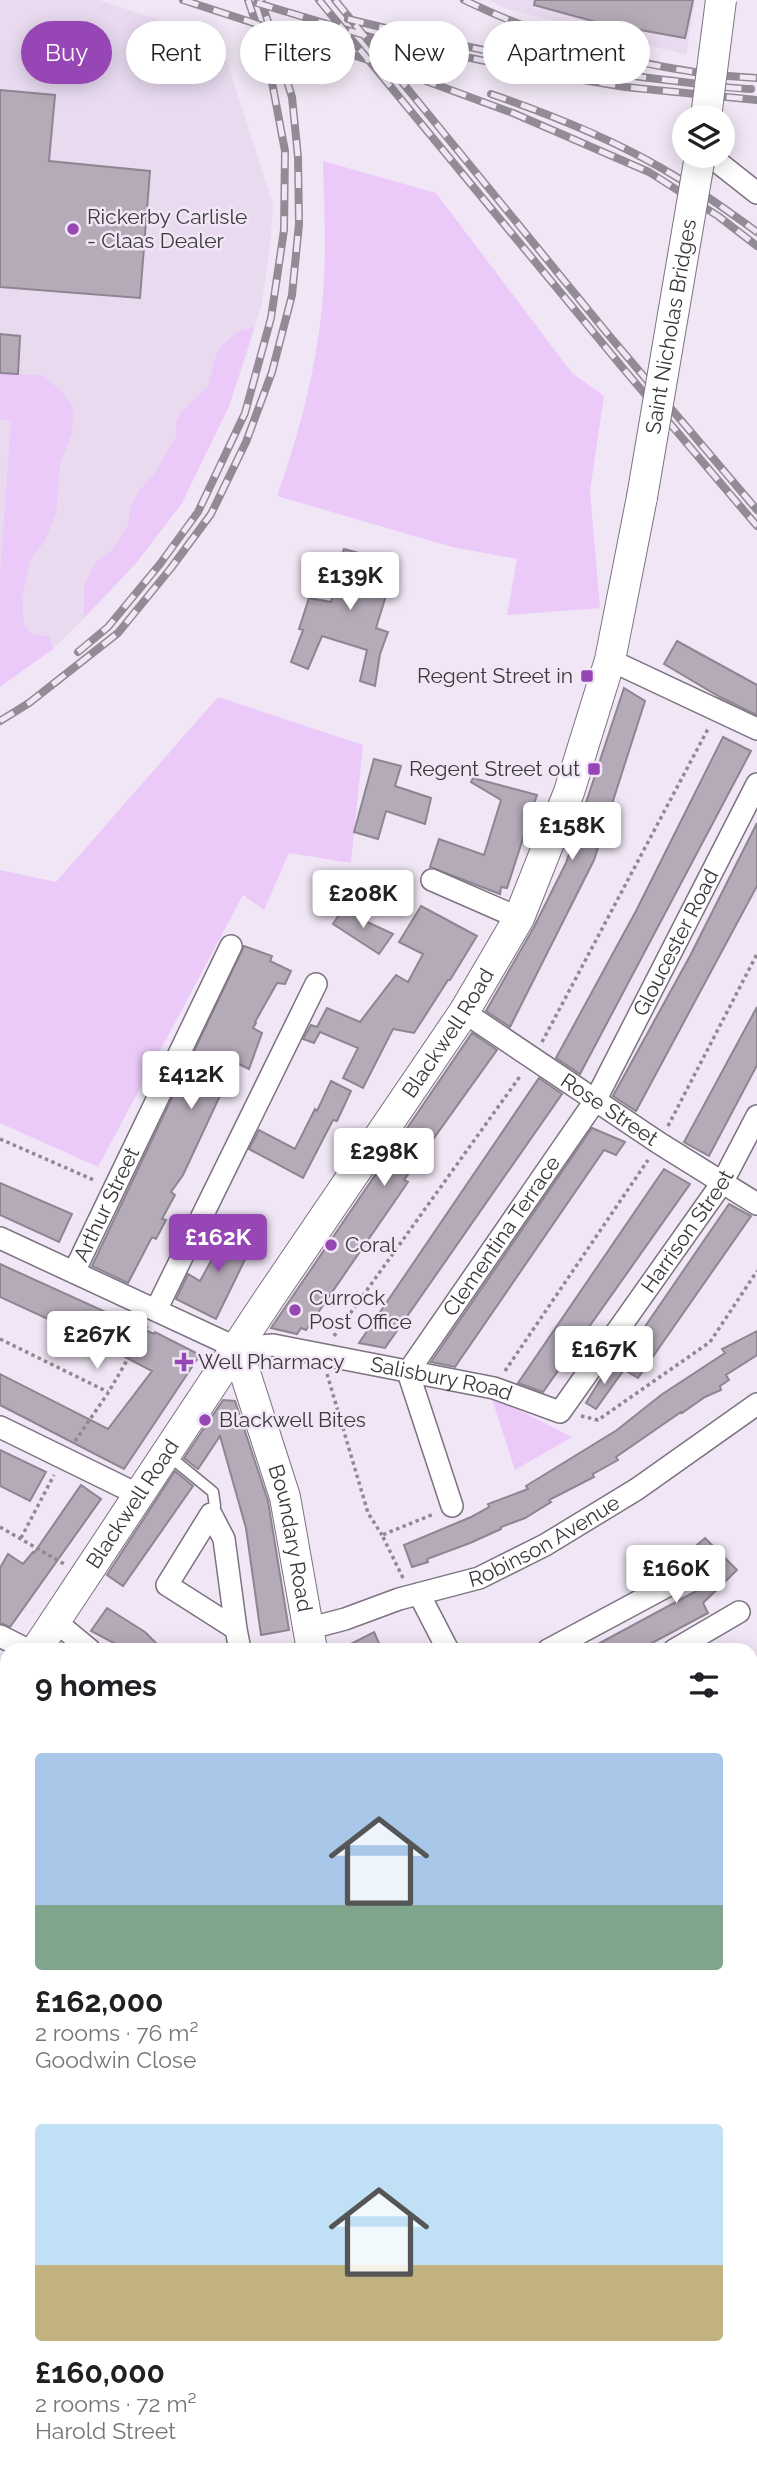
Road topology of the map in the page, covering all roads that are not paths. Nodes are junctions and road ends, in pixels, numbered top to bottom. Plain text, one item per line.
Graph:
1 (721, 0) edge
2 (708, 105) edge
3 (698, 168) edge
4 (725, 168) edge
5 (757, 193) edge
6 (642, 497) joint
7 (610, 660) junction
8 (757, 729) edge
9 (757, 785) edge
10 (432, 880) dead end
11 (519, 918) junction
12 (231, 946) dead end
13 (316, 984) dead end
14 (464, 1012) junction
15 (595, 1101) junction
16 (757, 1116) edge
17 (722, 1183) junction
18 (757, 1204) edge
19 (0, 1238) edge
20 (74, 1272) junction
21 (156, 1310) junction
22 (237, 1348) junction
23 (408, 1372) junction
24 (757, 1404) edge
25 (560, 1412) joint
26 (0, 1427) edge
27 (166, 1455) junction
28 (139, 1496) junction
29 (452, 1506) road end
30 (211, 1514) junction
31 (687, 1576) dead end
32 (415, 1595) junction
33 (739, 1612) dead end
34 (55, 1621) junction
35 (236, 1629) junction
36 (309, 1640) edge
37 (41, 1643) edge
38 (82, 1643) edge
39 (239, 1643) edge
40 (445, 1643) edge
41 (561, 1643) edge
42 (691, 1643) edge

1 - 2 street, bridge
3 - 6 street, Saint Nicholas Bridges, bridge
4 - 5 street
6 - 7 street, Blackwell Road
7 - 8 street
7 - 11 street, Blackwell Road
9 - 15 street, Gloucester Road
10 - 11 street
11 - 14 street, Blackwell Road
12 - 20 street, Arthur Street
13 - 21 street
14 - 15 street, Rose Street
14 - 22 street, Blackwell Road
15 - 17 street, Rose Street
15 - 23 street, Clementina Terrace
16 - 17 street, Harrison Street
17 - 18 street, Rose Street
17 - 25 street, Harrison Street
19 - 20 street
20 - 21 street
21 - 22 street
22 - 23 street, Salisbury Road
22 - 27 street, Blackwell Road
22 - 36 street, Boundary Road
23 - 25 street, Salisbury Road
23 - 29 street
24 - 32 street, Robinson Avenue
26 - 28 street
27 - 28 street, Blackwell Road
27 - 30 lane
28 - 34 street, Blackwell Road
30 - 35 street
30 - 35 street
31 - 41 street
32 - 36 street, Robinson Avenue
32 - 40 street
33 - 42 street
34 - 37 street, Blackwell Road
34 - 38 street
35 - 39 street

